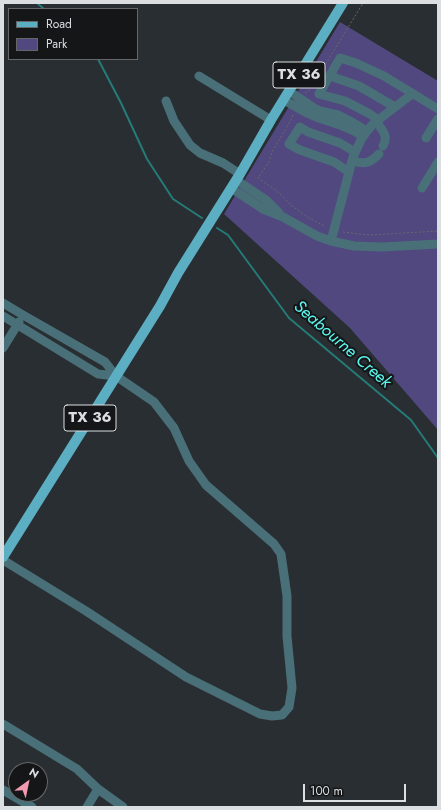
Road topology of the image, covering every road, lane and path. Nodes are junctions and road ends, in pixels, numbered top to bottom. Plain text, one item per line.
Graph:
1 (343, 3) edge
2 (199, 76) dead end
3 (330, 76) junction
4 (412, 94) junction
5 (286, 95) junction
6 (166, 101) dead end
7 (394, 107) junction
8 (438, 109) edge
9 (271, 120) junction
10 (377, 120) junction
11 (438, 120) edge
12 (365, 134) junction
13 (426, 138) dead end
14 (355, 152) junction
15 (352, 161) junction
16 (438, 162) edge
17 (349, 172) junction
18 (235, 181) junction
19 (422, 188) dead end
20 (331, 241) junction
21 (438, 244) edge
22 (3, 303) edge
23 (23, 315) junction
24 (3, 316) edge
25 (17, 325) junction
26 (3, 348) edge
27 (116, 376) junction
28 (3, 559) edge
29 (3, 724) edge
30 (98, 789) junction
31 (3, 790) edge
32 (120, 806) edge
33 (32, 807) edge
34 (87, 807) edge

1 - 5 main road, TX 36
2 - 9 street
3 - 4 street
3 - 7 street
3 - 10 street
4 - 7 street
4 - 8 street
5 - 9 main road, TX 36
5 - 12 street
6 - 18 street
7 - 10 street
9 - 18 main road, TX 36
10 - 12 street
10 - 15 street
11 - 13 street
12 - 14 street
14 - 15 street
14 - 17 street
15 - 17 street
16 - 19 street
17 - 20 street
18 - 20 street
18 - 27 main road, TX 36
20 - 21 street
22 - 23 street
23 - 25 street
23 - 27 street
24 - 25 street
25 - 26 street
25 - 27 street
27 - 28 main road, TX 36
27 - 28 street
29 - 30 street
30 - 32 street
30 - 34 street
31 - 33 street

